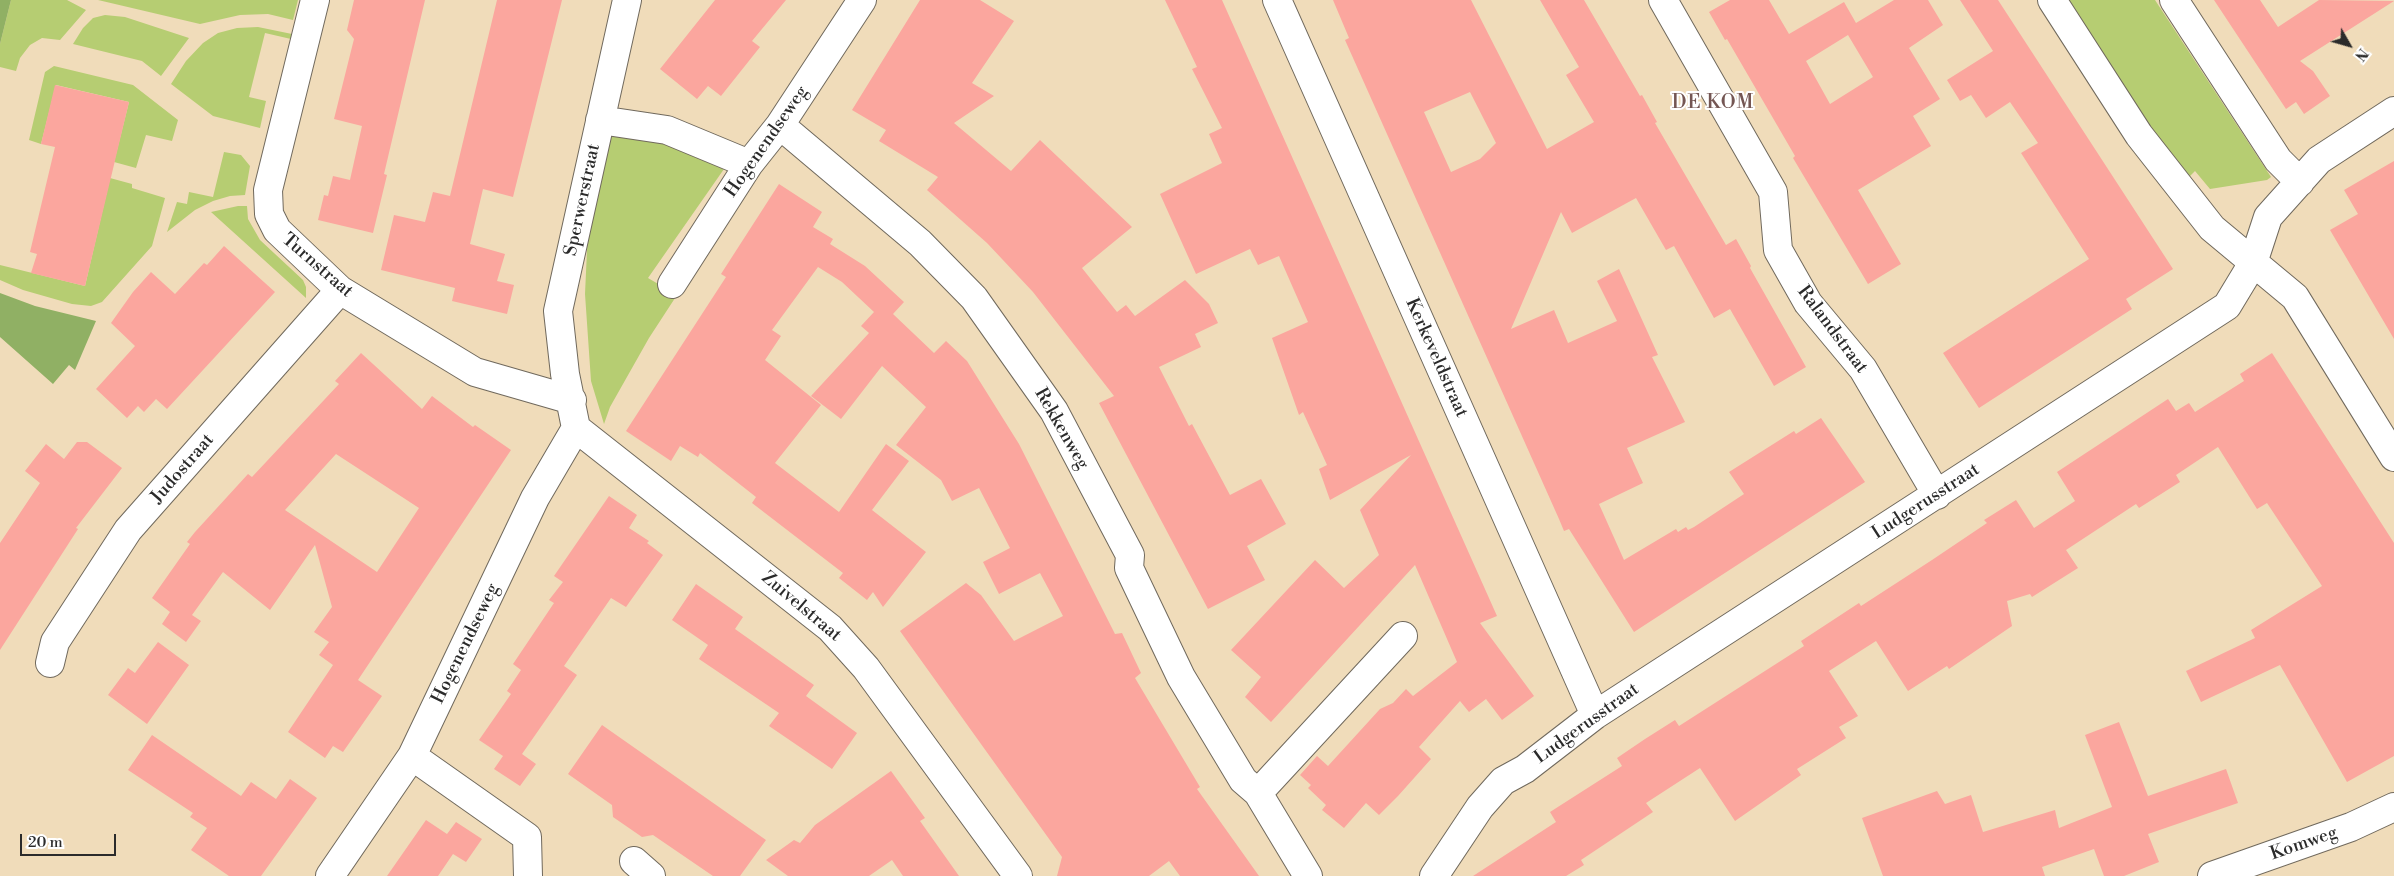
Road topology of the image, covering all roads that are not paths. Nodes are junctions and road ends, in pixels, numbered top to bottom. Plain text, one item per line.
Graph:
1 (315, 0) edge
2 (627, 0) edge
3 (862, 0) edge
4 (1277, 0) edge
5 (1663, 0) edge
6 (2052, 0) edge
7 (2174, 0) edge
8 (2394, 111) edge
9 (600, 120) junction
10 (780, 125) junction
11 (749, 164) junction
12 (2300, 182) junction
13 (2253, 263) junction
14 (672, 284) dead end
15 (340, 290) junction
16 (572, 400) junction
17 (576, 428) junction
18 (2394, 457) edge
19 (1937, 495) junction
20 (1403, 636) dead end
21 (50, 664) dead end
22 (1595, 715) junction
23 (412, 756) junction
24 (1258, 793) junction
25 (2394, 807) edge
26 (330, 876) edge
27 (528, 876) edge
28 (1018, 876) edge
29 (1308, 876) edge
30 (1434, 876) edge
31 (2212, 876) edge

1 - 15 street, Turnstraat
2 - 9 street, Sperwerstraat
3 - 10 street, Hogenendseweg
4 - 22 street, Kerkeveldstraat
5 - 19 street, Ralandstraat
6 - 13 street
7 - 12 street
8 - 12 street, Ludgerusstraat
9 - 11 street
9 - 16 street, Sperwerstraat
10 - 11 street, Hogenendseweg
10 - 24 street, Rekkenweg
11 - 14 street, Hogenendseweg
12 - 13 street, Ludgerusstraat
13 - 18 street
13 - 19 street, Ludgerusstraat
15 - 16 street, Turnstraat
15 - 21 street, Judostraat
16 - 17 street
17 - 23 street, Hogenendseweg
17 - 28 street, Zuivelstraat
19 - 22 street, Ludgerusstraat
20 - 24 street
22 - 30 street, Ludgerusstraat
23 - 26 street, Hogenendseweg
23 - 27 street
24 - 29 street, Rekkenweg
25 - 31 street, Komweg

